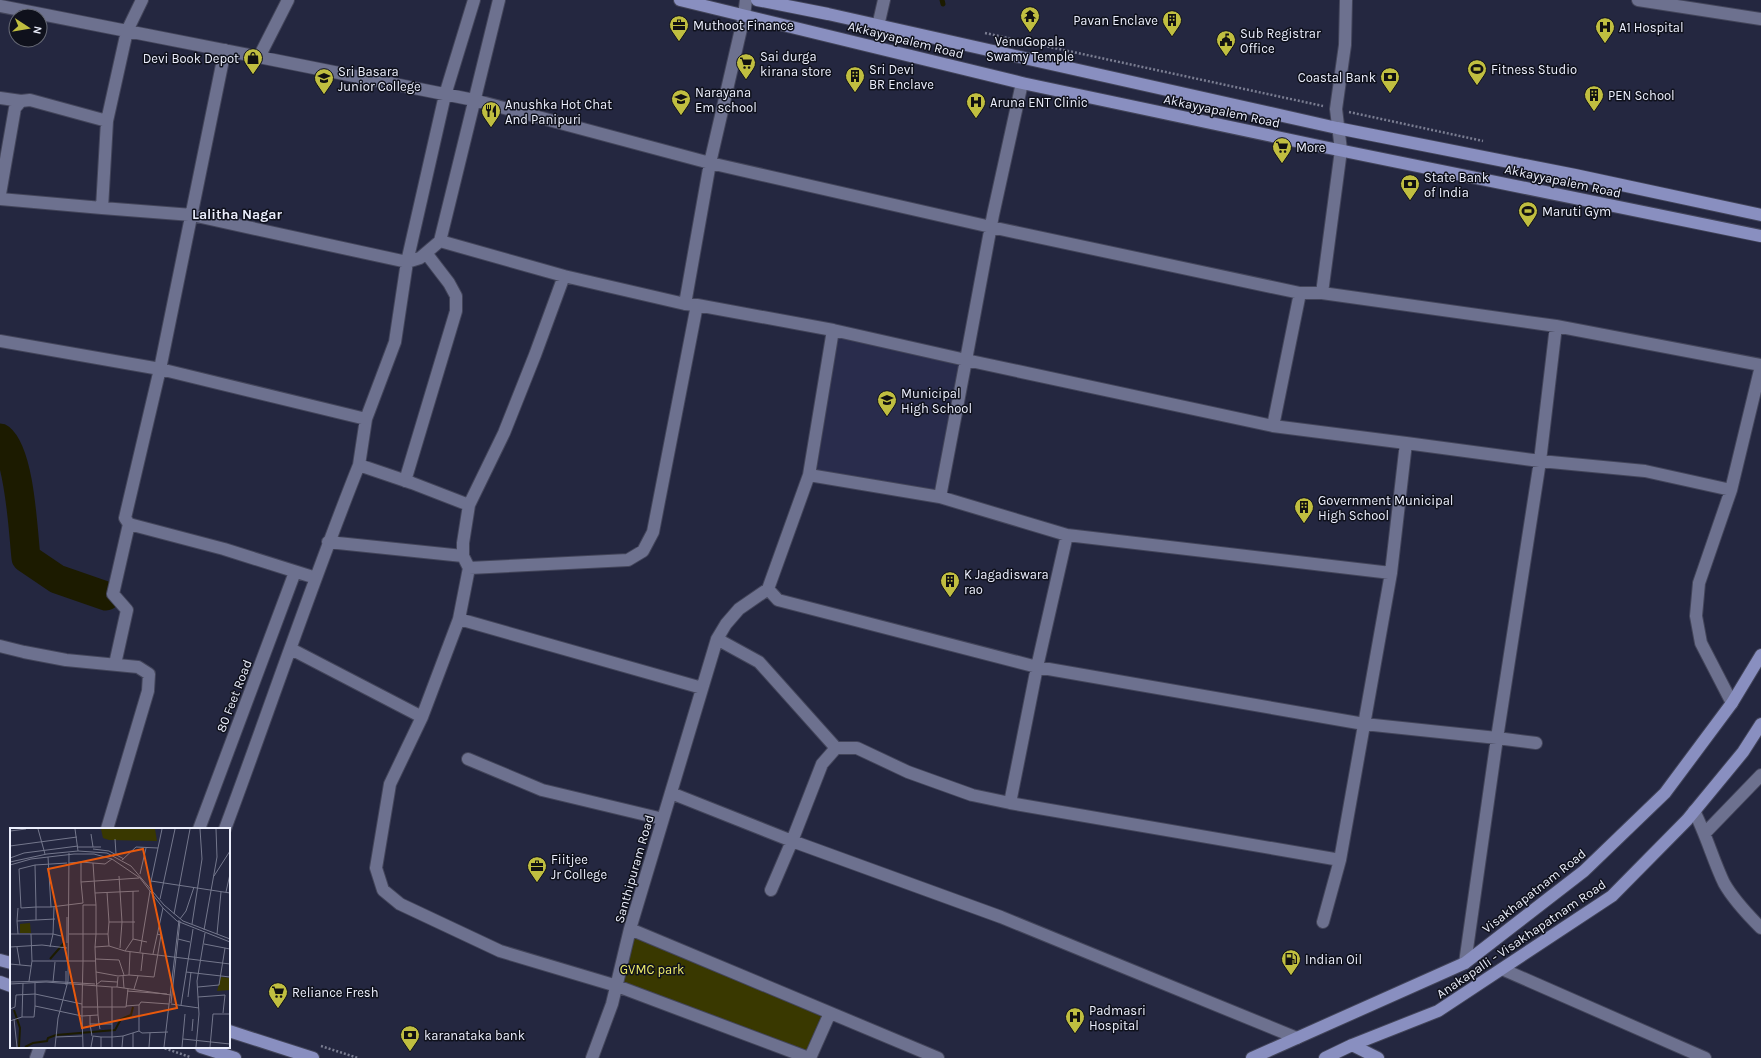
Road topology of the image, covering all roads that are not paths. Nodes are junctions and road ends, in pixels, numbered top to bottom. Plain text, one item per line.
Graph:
1 (142, 0) edge
2 (288, 0) edge
3 (474, 0) edge
4 (499, 0) edge
5 (680, 0) edge
6 (746, 0) edge
7 (757, 0) edge
8 (884, 0) edge
9 (1346, 0) edge
10 (1638, 0) edge
11 (0, 6) edge
12 (744, 16) junction
13 (1761, 19) edge
14 (878, 26) junction
15 (127, 31) junction
16 (225, 50) junction
17 (259, 57) junction
18 (1022, 83) junction
19 (445, 94) junction
20 (0, 98) edge
21 (474, 100) junction
22 (21, 101) junction
23 (107, 121) junction
24 (1338, 128) junction
25 (1341, 150) junction
26 (710, 163) junction
27 (0, 194) edge
28 (0, 199) edge
29 (102, 208) junction
30 (192, 215) junction
31 (1761, 215) edge
32 (991, 227) junction
33 (1761, 236) edge
34 (440, 241) junction
35 (426, 253) junction
36 (407, 262) junction
37 (564, 276) junction
38 (1300, 293) junction
39 (1322, 293) junction
40 (685, 304) junction
41 (697, 305) junction
42 (1556, 326) junction
43 (833, 330) junction
44 (0, 341) edge
45 (966, 360) junction
46 (1761, 366) edge
47 (160, 369) junction
48 (366, 419) junction
49 (1273, 426) junction
50 (1406, 443) junction
51 (1540, 461) junction
52 (359, 465) junction
53 (809, 475) junction
54 (405, 481) junction
55 (1731, 490) junction
56 (940, 497) junction
57 (469, 505) junction
58 (129, 524) junction
59 (1066, 535) junction
60 (328, 542) junction
61 (463, 556) junction
62 (469, 568) junction
63 (295, 572) junction
64 (1391, 573) junction
65 (316, 578) junction
66 (768, 589) junction
67 (459, 619) junction
68 (716, 639) junction
69 (0, 646) edge
70 (291, 649) junction
71 (1761, 656) edge
72 (116, 664) junction
73 (1037, 667) junction
74 (702, 688) junction
75 (1732, 703) junction
76 (422, 717) junction
77 (1364, 724) junction
78 (1761, 724) edge
79 (1497, 738) junction
80 (1536, 743) dead end
81 (836, 748) junction
82 (468, 759) dead end
83 (1761, 775) edge
84 (671, 793) junction
85 (1010, 803) junction
86 (1694, 811) junction
87 (663, 819) junction
88 (107, 828) edge
89 (199, 828) edge
90 (225, 828) edge
91 (1705, 833) junction
92 (792, 841) junction
93 (1340, 860) junction
94 (771, 890) dead end
95 (1323, 922) dead end
96 (1761, 928) edge
97 (630, 929) junction
98 (0, 960) edge
99 (1465, 963) junction
100 (10, 964) edge
101 (1502, 969) junction
102 (0, 982) edge
103 (10, 986) edge
104 (616, 986) junction
105 (830, 1013) junction
106 (230, 1030) edge
107 (1297, 1038) junction
108 (1352, 1045) junction
109 (40, 1048) edge
110 (204, 1048) edge
111 (36, 1058) edge
112 (235, 1058) edge
113 (313, 1058) edge
114 (592, 1058) edge
115 (810, 1058) edge
116 (938, 1058) edge
117 (1252, 1058) edge
118 (1325, 1058) edge
119 (1378, 1058) edge
120 (1705, 1058) edge

1 - 15 street
2 - 17 street
3 - 19 street
4 - 21 street
5 - 12 main road, Akkayyapalem Road
6 - 12 street
7 - 14 main road
8 - 14 street
9 - 24 street
10 - 13 street
11 - 15 street
12 - 18 main road, Akkayyapalem Road
12 - 26 street
14 - 24 main road
15 - 16 street
15 - 23 street
16 - 17 street
16 - 30 street
17 - 19 street
18 - 25 main road, Akkayyapalem Road
18 - 32 street
19 - 21 street
19 - 36 street
20 - 22 street
21 - 26 street
21 - 34 street
22 - 23 street
22 - 27 street
23 - 29 street
24 - 25 street
24 - 31 main road
25 - 33 main road, Akkayyapalem Road
25 - 39 street
26 - 32 street
26 - 40 street
28 - 29 street
29 - 30 street
30 - 36 street
30 - 47 street
32 - 38 street
32 - 45 street
34 - 35 street
34 - 37 street
35 - 36 street
35 - 54 street
36 - 48 street
37 - 40 street
37 - 57 street
38 - 39 street
38 - 49 street
39 - 42 street
40 - 41 street
41 - 43 street
41 - 62 street
42 - 46 street
42 - 51 street
43 - 45 street
43 - 53 street
44 - 47 street
45 - 49 street
45 - 56 street
46 - 55 street
47 - 48 street
47 - 58 street
48 - 52 street
49 - 50 street
50 - 51 street
50 - 64 street
51 - 55 street
51 - 79 street
52 - 54 street
52 - 60 street
53 - 56 street
53 - 66 street
54 - 57 street
55 - 75 street
56 - 59 street
57 - 61 street
58 - 63 street
58 - 72 street
59 - 64 street
59 - 73 street
60 - 61 street
60 - 65 street
61 - 62 street
62 - 67 street
63 - 65 street
63 - 89 street, 80 Feet Road
64 - 77 street
65 - 70 street
66 - 68 street, Santhipuram Road
66 - 73 street
67 - 74 street
67 - 76 street
68 - 74 street, Santhipuram Road
68 - 81 street
69 - 72 street
70 - 76 street
70 - 90 street
71 - 75 main road, Visakhapatnam Road
72 - 88 street
73 - 77 street
73 - 85 street
74 - 84 street, Santhipuram Road
75 - 99 main road, Visakhapatnam Road
76 - 104 street
77 - 79 street
77 - 93 street
78 - 86 main road, Anakapalli - Visakhapatnam Road
79 - 80 street
79 - 99 street
81 - 85 street
81 - 92 street
82 - 87 street
83 - 91 street
84 - 87 street, Santhipuram Road
84 - 92 street
85 - 93 street
86 - 91 street
86 - 101 main road, Anakapalli - Visakhapatnam Road
87 - 97 street, Santhipuram Road
91 - 96 street
92 - 94 street
92 - 107 street
93 - 95 street
97 - 104 street, Santhipuram Road
97 - 105 street
98 - 100 main road
99 - 107 main road, Visakhapatnam Road
101 - 108 main road, Anakapalli - Visakhapatnam Road
101 - 120 street
102 - 103 main road
104 - 114 street, Santhipuram Road
104 - 115 street
105 - 115 street
105 - 116 street
106 - 113 main road
107 - 117 main road, Visakhapatnam Road
108 - 118 main road, Anakapalli - Visakhapatnam Road
108 - 119 main road
109 - 111 street
110 - 112 main road

